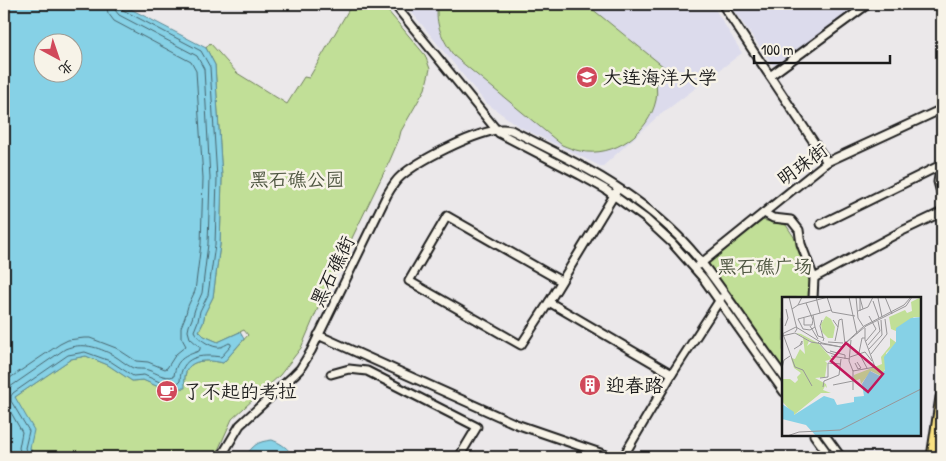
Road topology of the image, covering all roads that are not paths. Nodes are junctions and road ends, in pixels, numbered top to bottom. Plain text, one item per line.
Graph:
1 (394, 4) edge
2 (722, 4) edge
3 (868, 4) edge
4 (770, 76) junction
5 (942, 109) edge
6 (495, 130) junction
7 (827, 162) junction
8 (618, 188) junction
9 (614, 195) junction
10 (942, 196) edge
11 (942, 212) edge
12 (764, 213) junction
13 (821, 224) dead end
14 (702, 263) junction
15 (695, 269) junction
16 (814, 278) junction
17 (561, 281) junction
18 (724, 293) junction
19 (813, 297) edge
20 (719, 301) junction
21 (549, 302) junction
22 (318, 336) junction
23 (331, 374) dead end
24 (672, 374) junction
25 (782, 374) edge
26 (782, 389) edge
27 (942, 397) edge
28 (815, 436) edge
29 (826, 436) edge
30 (221, 457) edge
31 (459, 457) edge
32 (612, 457) edge
33 (623, 457) edge
34 (830, 457) edge
35 (841, 457) edge
36 (934, 457) edge

1 - 6 street
2 - 4 street
3 - 4 street
4 - 7 street
5 - 7 street, 明珠街
6 - 8 street, 黑石礁街
6 - 9 street
6 - 22 street, 黑石礁街
7 - 12 street, 明珠街
8 - 9 street
8 - 14 street, 黑石礁街
9 - 15 street
9 - 17 street
10 - 13 street
11 - 16 street
12 - 14 street, 明珠街
12 - 16 street
14 - 15 street, 明珠街
14 - 18 street, 黑石礁街
15 - 20 street
16 - 19 street
17 - 21 street
17 - 21 street
18 - 20 street
18 - 25 street, 黑石礁街
20 - 24 street
20 - 26 street
21 - 24 street
22 - 30 street, 黑石礁街
22 - 32 street
23 - 31 street
24 - 33 street
27 - 36 highway
28 - 34 street
29 - 35 street

